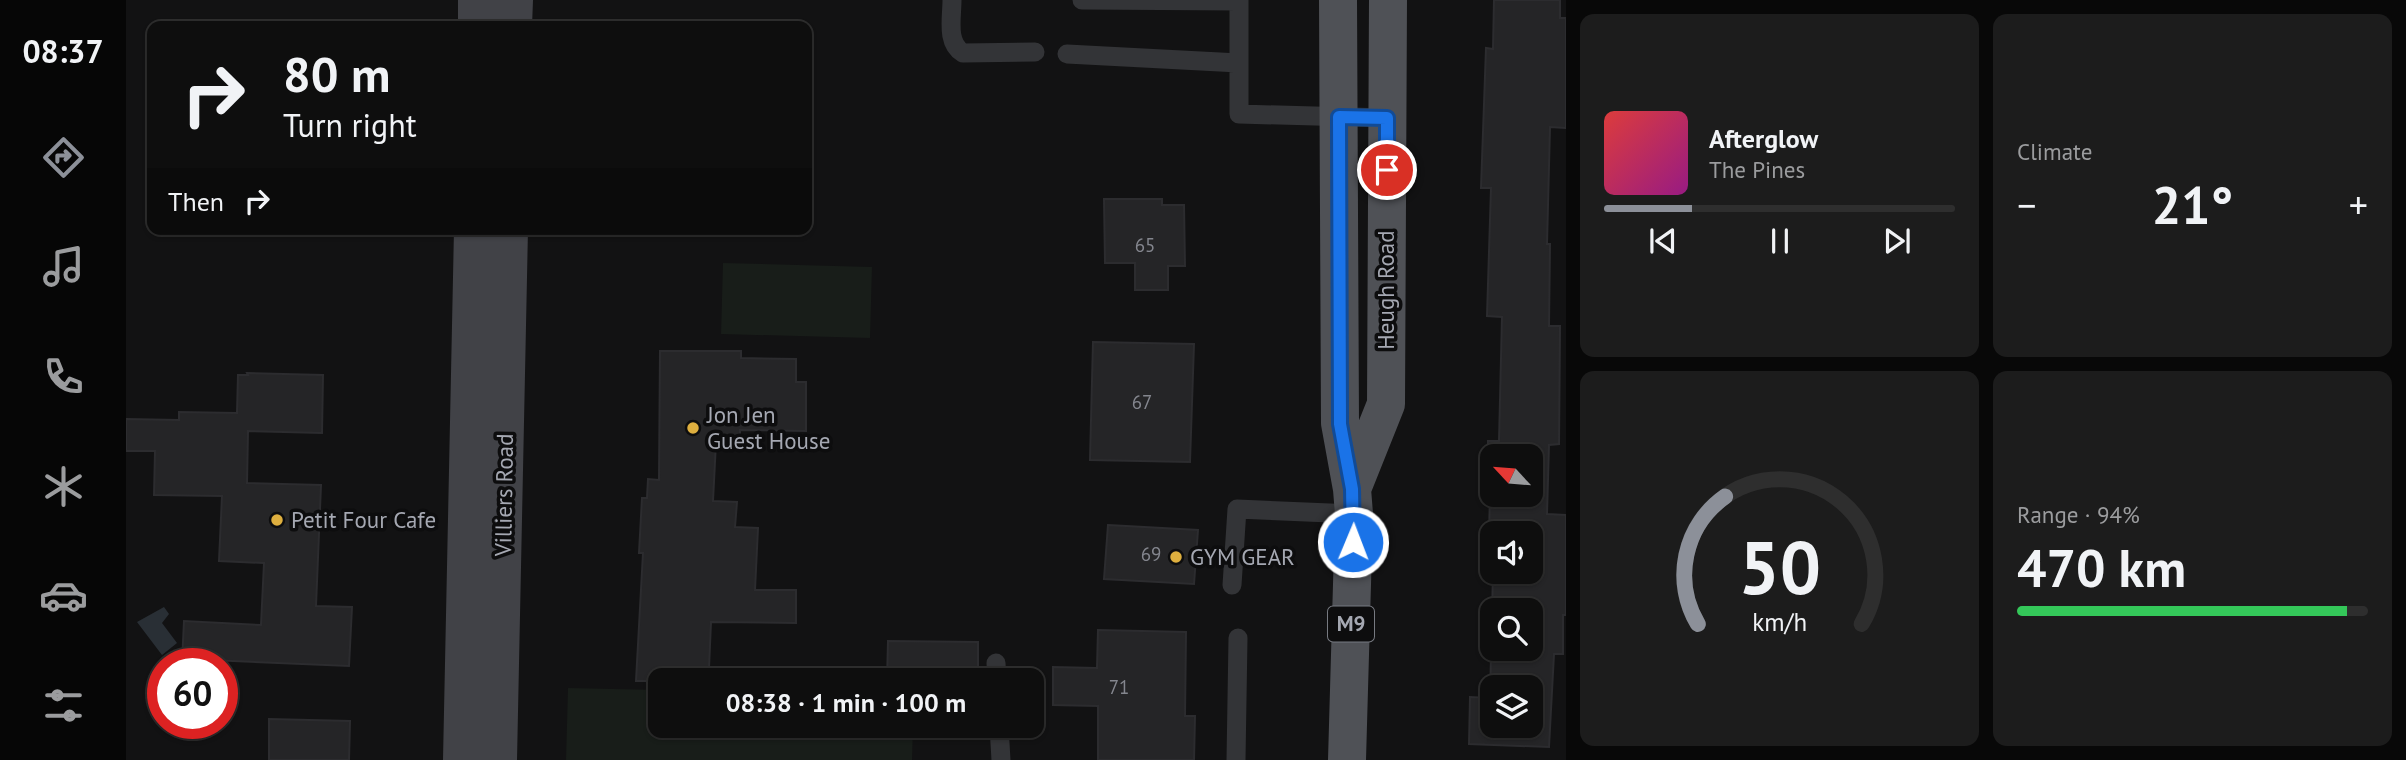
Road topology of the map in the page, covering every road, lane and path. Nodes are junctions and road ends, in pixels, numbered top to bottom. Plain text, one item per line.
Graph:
1 (477, 0) edge
2 (514, 0) edge
3 (953, 0) edge
4 (1082, 0) edge
5 (1239, 0) edge
6 (1338, 0) edge
7 (1388, 0) edge
8 (477, 21) edge
9 (513, 21) edge
10 (1035, 52) dead end
11 (1067, 54) dead end
12 (1239, 63) junction
13 (1339, 117) junction
14 (1387, 118) junction
15 (473, 235) edge
16 (509, 235) edge
17 (1353, 501) junction
18 (1232, 585) dead end
19 (1238, 638) dead end
20 (483, 639) junction
21 (999, 738) edge
22 (463, 760) edge
23 (498, 760) edge
24 (1000, 760) edge
25 (1236, 760) edge
26 (1347, 760) edge

1 - 8 street
2 - 9 street
3 - 10 lane
4 - 5 lane
5 - 12 lane
6 - 13 main road, Heugh Road / M9
7 - 14 main road, Heugh Road / M9
11 - 12 lane
12 - 13 lane
13 - 14 lane
13 - 17 main road, Heugh Road / M9
14 - 17 main road, Heugh Road / M9
15 - 20 street, Villiers Road
16 - 20 street, Villiers Road
17 - 18 lane
17 - 26 main road, Heugh Road / M9
19 - 25 lane
20 - 22 street, Villiers Road
20 - 23 street, Villiers Road
21 - 24 lane

